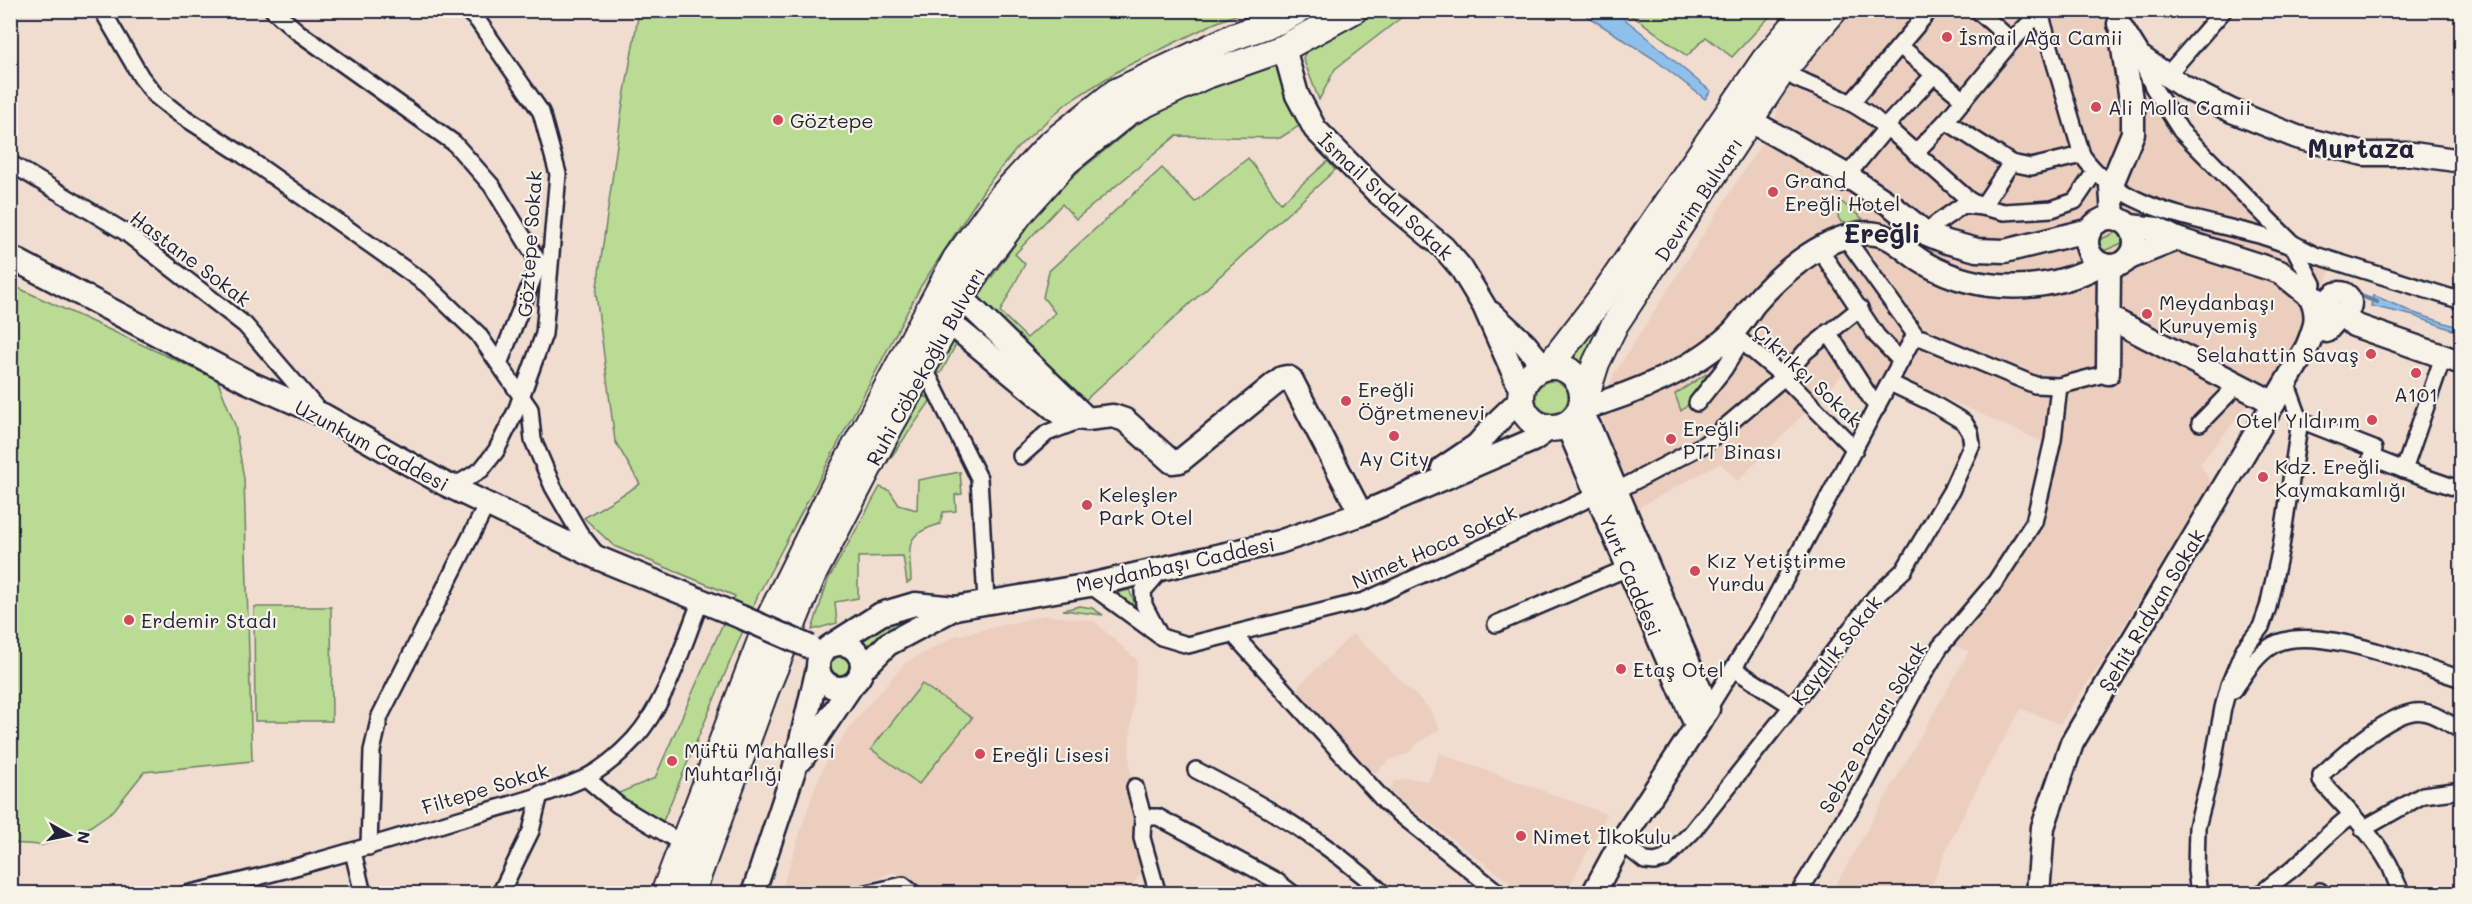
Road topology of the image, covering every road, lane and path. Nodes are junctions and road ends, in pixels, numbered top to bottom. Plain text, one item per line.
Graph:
1 (102, 10) edge
2 (273, 10) edge
3 (466, 10) edge
4 (1354, 10) edge
5 (1807, 10) edge
6 (1834, 10) edge
7 (2224, 10) edge
8 (1980, 11) edge
9 (2041, 12) edge
10 (1923, 13) edge
11 (1288, 16) edge
12 (2119, 17) edge
13 (2012, 41) junction
14 (1900, 46) junction
15 (1284, 48) junction
16 (2139, 56) junction
17 (2167, 75) junction
18 (1934, 76) junction
19 (1795, 78) dead end
20 (1964, 100) junction
21 (1851, 103) junction
22 (1749, 120) junction
23 (1946, 121) junction
24 (1886, 127) junction
25 (1915, 153) junction
26 (2082, 155) junction
27 (2462, 161) edge
28 (10, 163) edge
29 (2011, 163) junction
30 (1843, 180) junction
31 (2111, 184) junction
32 (1982, 207) junction
33 (2121, 222) junction
34 (2090, 230) junction
35 (1927, 234) junction
36 (1845, 237) junction
37 (2178, 239) junction
38 (2047, 242) junction
39 (2293, 245) junction
40 (1820, 250) junction
41 (10, 257) edge
42 (2107, 261) junction
43 (2336, 262) junction
44 (2310, 284) junction
45 (962, 298) junction
46 (2462, 301) edge
47 (1484, 306) junction
48 (1860, 308) junction
49 (2343, 308) junction
50 (2108, 317) junction
51 (949, 322) junction
52 (2321, 327) junction
53 (1828, 332) junction
54 (1736, 337) junction
55 (1917, 337) junction
56 (2452, 360) edge
57 (1901, 361) junction
58 (500, 364) junction
59 (1546, 366) junction
60 (924, 367) junction
61 (2108, 373) joint
62 (1784, 377) junction
63 (2286, 382) junction
64 (1890, 383) junction
65 (2237, 385) junction
66 (2059, 386) junction
67 (521, 395) junction
68 (1521, 395) junction
69 (1697, 403) dead end
70 (2274, 403) junction
71 (1877, 408) junction
72 (323, 414) junction
73 (1572, 416) junction
74 (1087, 419) junction
75 (2300, 420) junction
76 (2200, 423) dead end
77 (1855, 449) junction
78 (1021, 456) dead end
79 (2404, 470) junction
80 (442, 483) junction
81 (2462, 490) edge
82 (1606, 493) junction
83 (1389, 503) junction
84 (487, 504) junction
85 (1361, 514) junction
86 (598, 558) junction
87 (1636, 565) junction
88 (1162, 569) junction
89 (1090, 585) junction
90 (701, 600) junction
91 (986, 601) junction
92 (955, 608) junction
93 (1496, 624) dead end
94 (1233, 634) junction
95 (1161, 637) junction
96 (821, 653) junction
97 (1734, 669) junction
98 (857, 678) junction
99 (2462, 679) edge
100 (1792, 706) junction
101 (2223, 708) junction
102 (1702, 717) junction
103 (2462, 730) edge
104 (794, 770) junction
105 (1196, 770) dead end
106 (586, 778) junction
107 (1135, 787) dead end
108 (2462, 790) edge
109 (540, 794) junction
110 (2352, 815) junction
111 (1143, 817) junction
112 (2363, 829) junction
113 (1621, 842) junction
114 (683, 844) junction
115 (369, 847) junction
116 (353, 852) junction
117 (243, 888) edge
118 (2038, 892) edge
119 (502, 893) edge
120 (1160, 893) edge
121 (186, 894) edge
122 (363, 894) edge
123 (664, 894) edge
124 (691, 894) edge
125 (753, 894) edge
126 (863, 894) edge
127 (915, 894) edge
128 (1293, 894) edge
129 (1384, 894) edge
130 (1500, 894) edge
131 (1593, 894) edge
132 (1798, 894) edge
133 (2199, 894) edge
134 (2261, 894) edge
135 (2403, 894) edge

1 - 58 street
2 - 58 street
3 - 67 street, Göztepe Sokak
4 - 15 main road, Ruhi Cöbekoğlu Bulvarı
5 - 59 main road, Devrim Bulvarı
6 - 22 main road, Devrim Bulvarı
7 - 17 street
8 - 13 street
9 - 13 street
9 - 26 street
10 - 14 street
11 - 15 main road
11 - 114 main road, Ruhi Cöbekoğlu Bulvarı
12 - 16 main road
12 - 31 main road
13 - 20 street
14 - 18 street
14 - 21 street
15 - 45 main road, Ruhi Cöbekoğlu Bulvarı
15 - 47 main road, İsmail Sıdal Sokak
16 - 17 main road
16 - 39 street
17 - 27 main road
18 - 20 street
18 - 24 street
19 - 21 street
20 - 23 street
21 - 24 street
22 - 30 main road
22 - 73 main road, Devrim Bulvarı
23 - 25 street
23 - 29 street
24 - 25 street
24 - 30 street
25 - 32 street
26 - 29 street
26 - 31 street
28 - 72 street, Hastane Sokak
29 - 32 street
30 - 35 main road
31 - 32 street
31 - 33 main road
31 - 39 street
32 - 35 street
33 - 34 main road
33 - 37 main road
33 - 42 main road
34 - 38 main road
34 - 42 main road
35 - 38 main road
36 - 40 main road, Meydanbaşı Caddesi
36 - 42 main road, Meydanbaşı Caddesi
36 - 55 street
37 - 42 main road
37 - 44 main road
38 - 42 main road
39 - 43 street
39 - 44 street
40 - 48 street
40 - 54 main road, Meydanbaşı Caddesi
41 - 72 main road, Uzunkum Caddesi
42 - 50 main road
43 - 44 street
43 - 46 street
44 - 49 main road
44 - 52 main road
45 - 51 main road, Ruhi Cöbekoğlu Bulvarı
45 - 74 main road
47 - 59 main road, İsmail Sıdal Sokak
47 - 68 main road, İsmail Sıdal Sokak
48 - 53 street, Nimet Hoca Sokak
48 - 57 street
49 - 52 main road, Şehit Rıdvan Sokak
49 - 56 main road
50 - 61 main road
50 - 65 main road
51 - 60 main road, Ruhi Cöbekoğlu Bulvarı
51 - 74 main road
52 - 63 main road, Şehit Rıdvan Sokak
53 - 62 street, Nimet Hoca Sokak
53 - 71 street
54 - 62 street, Çıkrıkçı Sokak
54 - 69 street
54 - 73 main road, Meydanbaşı Caddesi
55 - 57 street
55 - 66 street
56 - 79 street
57 - 64 street
58 - 67 street
59 - 68 main road
59 - 73 main road
60 - 91 street
60 - 124 main road, Ruhi Cöbekoğlu Bulvarı
61 - 66 street
62 - 77 street, Çıkrıkçı Sokak
62 - 82 street, Nimet Hoca Sokak
63 - 70 main road, Şehit Rıdvan Sokak
63 - 75 street
64 - 71 street
64 - 100 street, Kayalık Sokak
65 - 70 main road
65 - 76 street
66 - 132 street, Sebze Pazarı Sokak
67 - 80 street, Göztepe Sokak
67 - 86 street
68 - 73 main road
68 - 83 main road, Meydanbaşı Caddesi
70 - 118 main road, Şehit Rıdvan Sokak
71 - 77 street
72 - 80 main road, Uzunkum Caddesi
73 - 82 main road, Yurt Caddesi
73 - 83 main road, Meydanbaşı Caddesi
74 - 78 street
74 - 85 main road
75 - 79 street
75 - 101 street
77 - 97 street
79 - 81 street
80 - 84 main road, Uzunkum Caddesi
82 - 87 main road, Yurt Caddesi
82 - 94 street, Nimet Hoca Sokak
83 - 85 main road, Meydanbaşı Caddesi
84 - 86 main road, Uzunkum Caddesi
84 - 115 street
85 - 88 main road, Meydanbaşı Caddesi
86 - 90 main road, Uzunkum Caddesi
87 - 93 street
87 - 102 main road, Yurt Caddesi
88 - 89 main road, Meydanbaşı Caddesi
88 - 95 street
89 - 91 main road, Meydanbaşı Caddesi
89 - 95 street, Nimet Hoca Sokak
90 - 96 main road, Uzunkum Caddesi, bridge
90 - 106 street, Filtepe Sokak
91 - 92 main road, Meydanbaşı Caddesi
92 - 96 main road, Meydanbaşı Caddesi
92 - 98 main road, Meydanbaşı Caddesi
94 - 95 street, Nimet Hoca Sokak
94 - 130 street
96 - 98 main road
96 - 98 main road
96 - 104 main road
97 - 100 street
97 - 102 street
98 - 104 main road, Meydanbaşı Caddesi
99 - 101 street
100 - 113 street, Kayalık Sokak
101 - 133 street
102 - 113 main road
103 - 110 street
104 - 125 main road
105 - 129 street
106 - 109 street, Filtepe Sokak
106 - 114 street
107 - 111 street
108 - 112 street
109 - 115 street, Filtepe Sokak
109 - 119 street
110 - 112 street
110 - 134 street
111 - 120 street
111 - 128 street
112 - 135 street
113 - 131 main road
114 - 123 main road, Ruhi Cöbekoğlu Bulvarı
115 - 116 street, Filtepe Sokak
116 - 117 street, Filtepe Sokak
116 - 122 street
117 - 121 street, Filtepe Sokak
126 - 127 street

